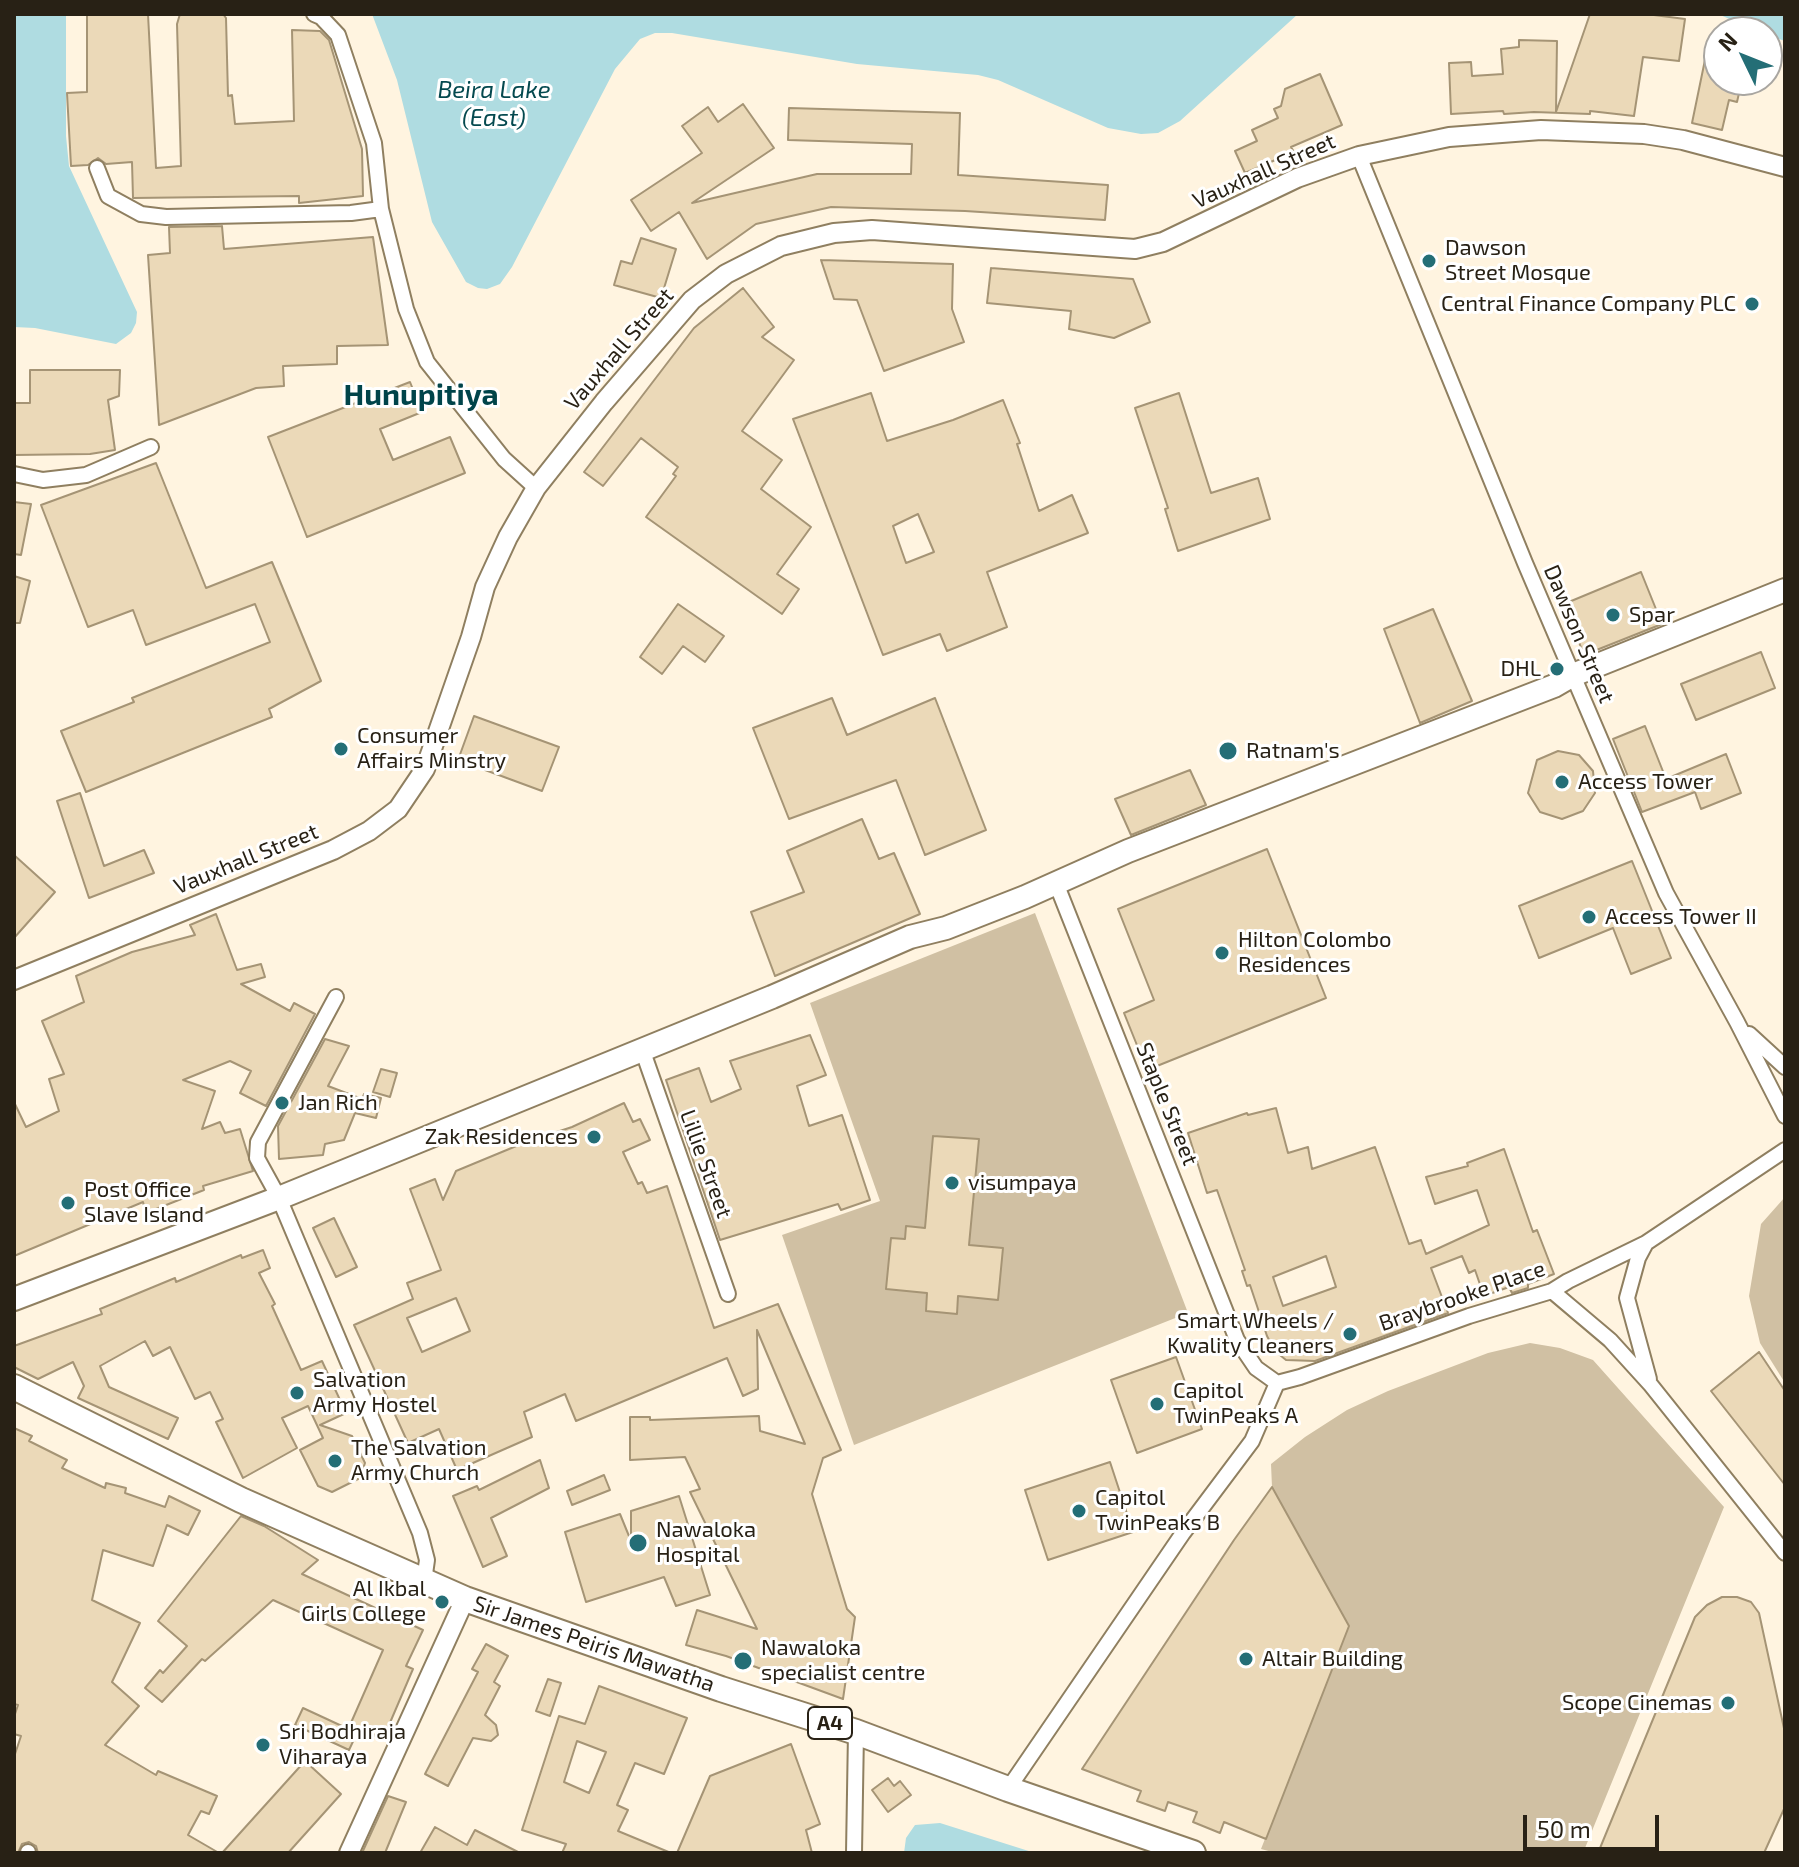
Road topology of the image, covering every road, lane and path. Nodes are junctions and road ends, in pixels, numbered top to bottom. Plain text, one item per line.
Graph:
1 (314, 14) edge
2 (1359, 156) junction
3 (1785, 167) edge
4 (97, 168) dead end
5 (381, 209) junction
6 (151, 447) dead end
7 (14, 474) edge
8 (536, 488) junction
9 (1785, 590) edge
10 (1573, 675) junction
11 (1056, 883) junction
12 (14, 980) edge
13 (336, 997) dead end
14 (1737, 1022) junction
15 (642, 1049) junction
16 (1785, 1067) edge
17 (1785, 1116) edge
18 (1785, 1150) edge
19 (279, 1198) junction
20 (1646, 1243) junction
21 (1552, 1291) junction
22 (728, 1294) dead end
23 (14, 1299) edge
24 (1277, 1383) junction
25 (1650, 1384) junction
26 (14, 1387) edge
27 (14, 1394) edge
28 (38, 1400) junction
29 (1785, 1553) edge
30 (424, 1581) junction
31 (465, 1599) junction
32 (856, 1732) junction
33 (1008, 1789) junction
34 (349, 1853) edge
35 (854, 1853) edge
36 (1193, 1853) edge

1 - 5 street
2 - 3 street, Vauxhall Street
2 - 8 street, Vauxhall Street
2 - 10 street, Dawson Street
4 - 5 street
5 - 8 street
6 - 7 street
8 - 12 street, Vauxhall Street
9 - 10 main road
10 - 11 main road
10 - 14 street, Dawson Street
11 - 15 main road
11 - 24 street, Staple Street
13 - 19 street
14 - 16 street
14 - 17 street, Dawson Street
15 - 19 main road
15 - 22 street, Lillie Street
18 - 20 street, Braybrooke Place
19 - 23 main road
19 - 30 street
20 - 21 street, Braybrooke Place
20 - 25 street
21 - 24 street, Braybrooke Place
21 - 25 street
24 - 33 street
25 - 29 street
26 - 28 highway, Sir James Peiris Mawatha / A4
27 - 28 highway
28 - 30 highway, Sir James Peiris Mawatha / A4
30 - 31 highway, Sir James Peiris Mawatha / A4
31 - 32 highway, Sir James Peiris Mawatha / A4
31 - 34 street
32 - 33 highway, Sir James Peiris Mawatha / A4
32 - 35 street
33 - 36 highway, Sir James Peiris Mawatha / A4

